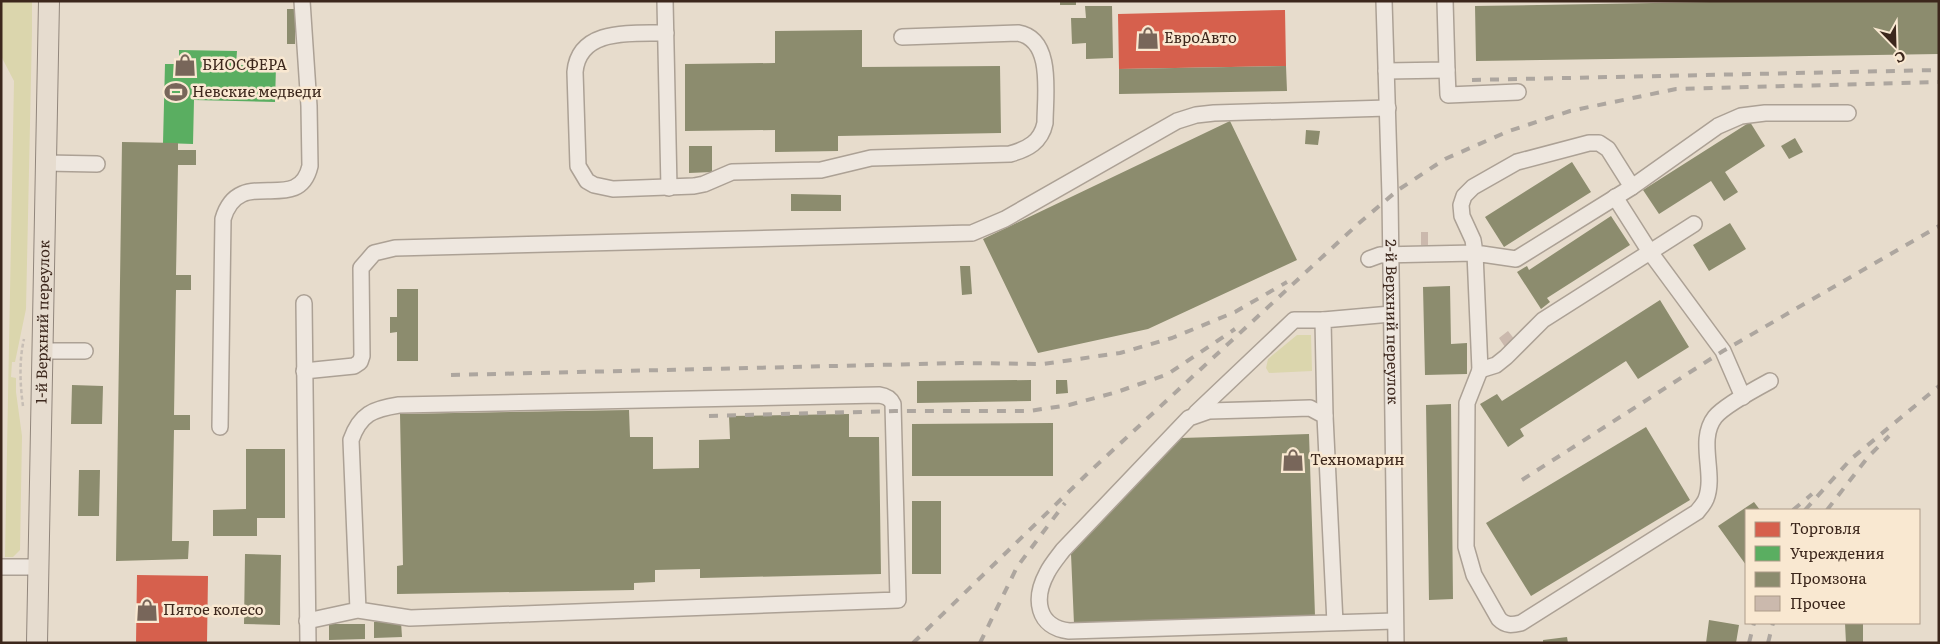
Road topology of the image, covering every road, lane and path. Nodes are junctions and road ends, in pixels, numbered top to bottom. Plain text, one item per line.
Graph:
1 (49, 1) edge
2 (302, 1) edge
3 (665, 1) edge
4 (1384, 1) edge
5 (1445, 1) edge
6 (666, 32) junction
7 (902, 37) dead end
8 (1447, 70) junction
9 (1386, 71) junction
10 (1518, 92) dead end
11 (1388, 108) junction
12 (1848, 113) dead end
13 (46, 163) junction
14 (97, 164) dead end
15 (1632, 187) junction
16 (669, 188) junction
17 (1615, 197) junction
18 (1694, 224) dead end
19 (1650, 252) junction
20 (1475, 253) junction
21 (1391, 255) junction
22 (1369, 259) dead end
23 (304, 303) dead end
24 (1391, 314) junction
25 (1323, 320) junction
26 (43, 351) junction
27 (85, 351) dead end
28 (1480, 370) junction
29 (304, 371) junction
30 (1770, 381) dead end
31 (1743, 397) junction
32 (1195, 414) junction
33 (1325, 416) junction
34 (220, 427) dead end
35 (1, 567) edge
36 (38, 567) junction
37 (358, 610) junction
38 (307, 621) junction
39 (1396, 621) junction
40 (1335, 623) junction
41 (37, 643) edge
42 (308, 643) edge
43 (1396, 643) edge

1 - 13 main road, 1-й Верхний переулок
2 - 34 street
3 - 6 street
4 - 9 street, 2-й Верхний переулок
5 - 8 street
6 - 16 street
6 - 16 street
7 - 16 street
8 - 9 street
8 - 10 street
9 - 11 street, 2-й Верхний переулок
11 - 21 street, 2-й Верхний переулок
11 - 29 street
12 - 15 street
13 - 14 street
13 - 26 main road, 1-й Верхний переулок
15 - 17 street
15 - 20 street
17 - 19 street
17 - 20 street
18 - 19 street
19 - 28 street
19 - 31 street
20 - 21 street
20 - 28 street
21 - 22 street
21 - 24 street, 2-й Верхний переулок
23 - 29 street
24 - 25 street
24 - 39 street, 2-й Верхний переулок
25 - 32 street
25 - 33 street
26 - 27 street
26 - 36 main road, 1-й Верхний переулок
28 - 31 street
29 - 38 street
30 - 31 street
32 - 33 street
32 - 40 street
33 - 40 street
35 - 36 street
36 - 41 main road, 1-й Верхний переулок
37 - 37 street
37 - 38 street
38 - 42 street
39 - 40 street
39 - 43 street, 2-й Верхний переулок

